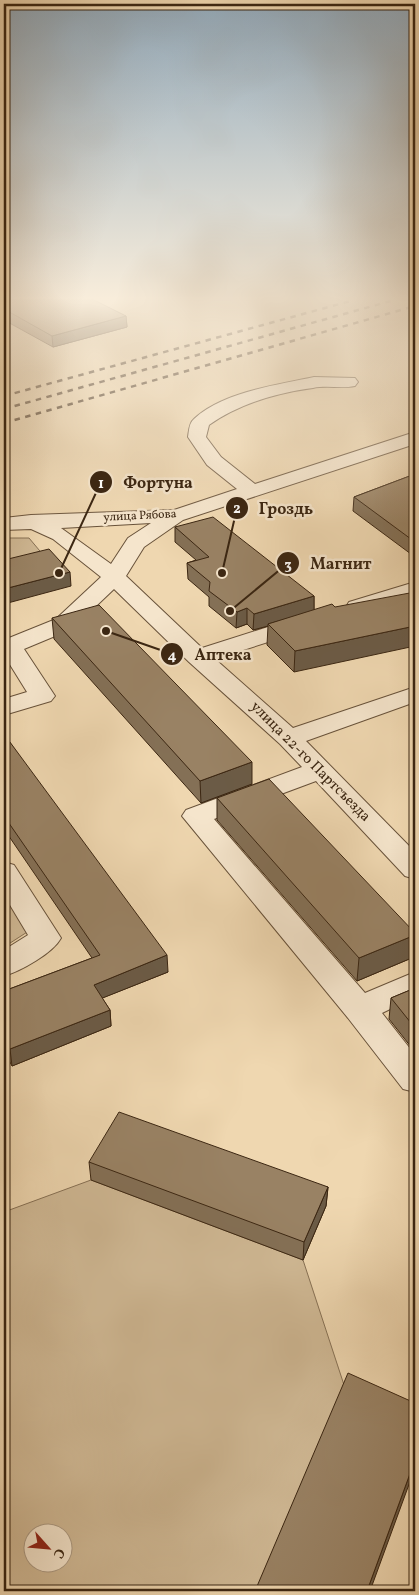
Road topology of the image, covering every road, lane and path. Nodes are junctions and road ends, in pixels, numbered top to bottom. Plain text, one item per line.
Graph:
1 (349, 382) dead end
2 (415, 438) edge
3 (253, 492) junction
4 (176, 516) junction
5 (31, 521) junction
6 (4, 524) edge
7 (114, 577) junction
8 (415, 589) edge
9 (198, 656) junction
10 (415, 694) edge
11 (4, 707) edge
12 (290, 738) junction
13 (321, 770) junction
14 (415, 869) edge
15 (4, 872) edge
16 (4, 965) edge
17 (415, 984) edge
18 (360, 1009) junction
19 (415, 1078) edge

1 - 3 street
2 - 3 street, улица Рябова
3 - 4 street, улица Рябова
4 - 5 street, улица Рябова
4 - 7 street
5 - 6 street, улица Рябова
5 - 7 street, улица 22-го Партсъезда
7 - 9 street, улица 22-го Партсъезда
7 - 11 street
8 - 9 street
9 - 12 street, улица 22-го Партсъезда
10 - 12 street
12 - 13 street, улица 22-го Партсъезда
13 - 14 street, улица 22-го Партсъезда
13 - 18 street
15 - 16 street
17 - 18 street
18 - 19 street

